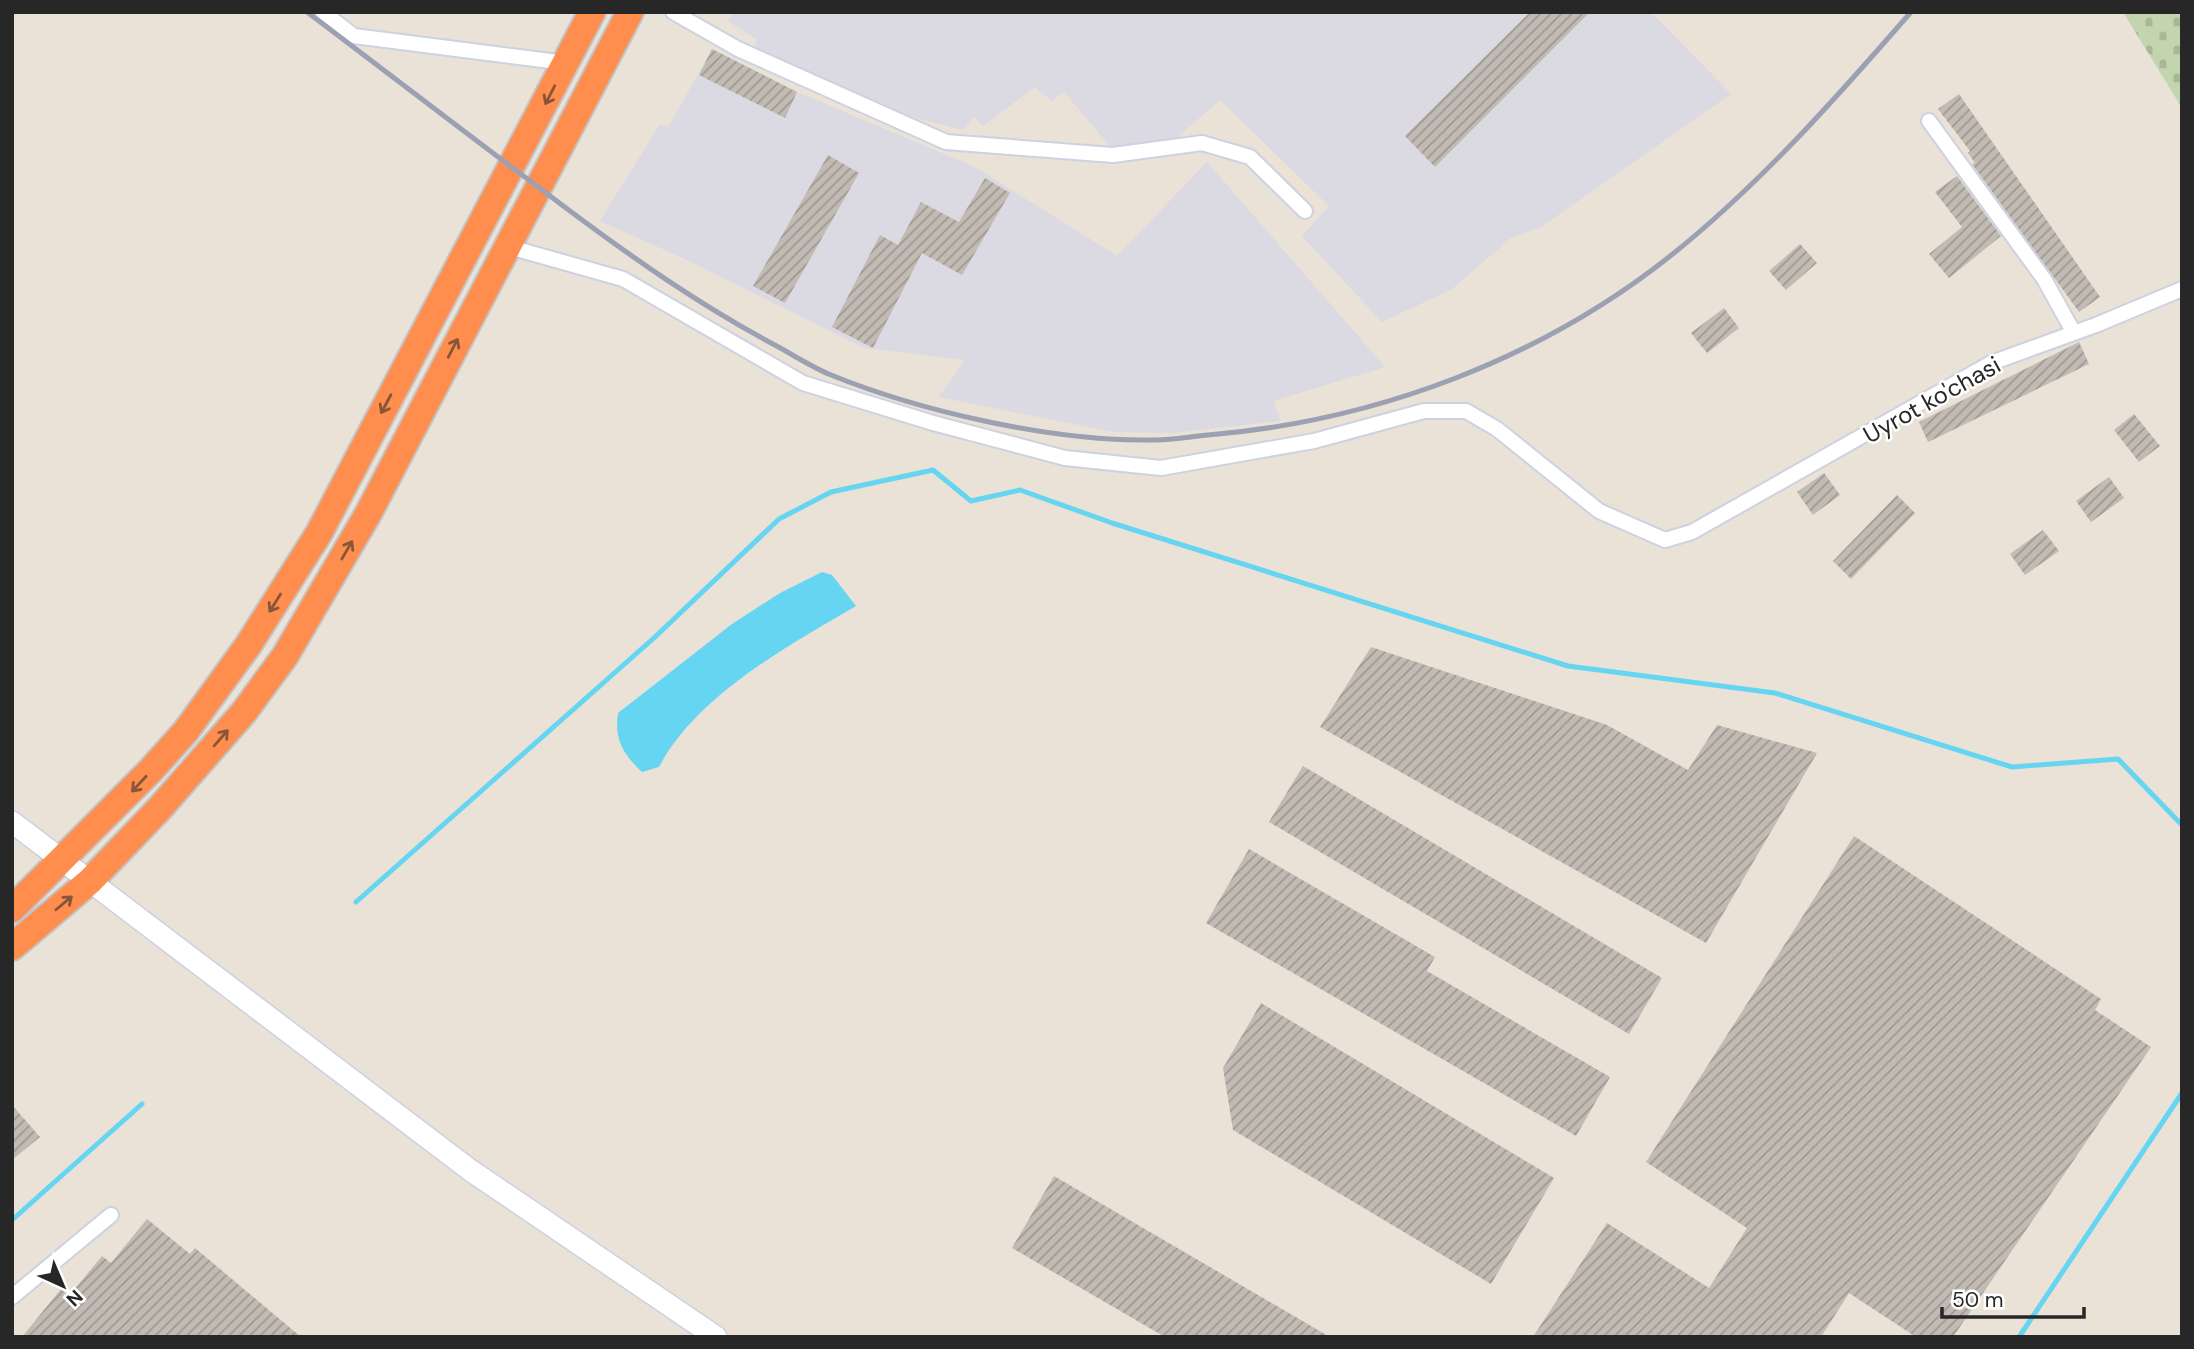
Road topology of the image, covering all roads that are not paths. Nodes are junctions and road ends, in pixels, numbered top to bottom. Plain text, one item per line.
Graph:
1 (323, 12) edge
2 (592, 12) edge
3 (630, 12) edge
4 (673, 12) edge
5 (566, 63) junction
6 (1929, 121) dead end
7 (1305, 211) dead end
8 (506, 246) junction
9 (2182, 289) edge
10 (2074, 333) junction
11 (12, 822) edge
12 (64, 860) junction
13 (90, 881) junction
14 (12, 909) edge
15 (12, 947) edge
16 (111, 1216) dead end
17 (12, 1297) edge
18 (716, 1337) edge

1 - 5 street
2 - 5 highway
3 - 8 highway
4 - 7 street
5 -> 12 highway
6 - 10 street
8 - 10 street, Uyrot ko'chasi
13 -> 8 highway
9 - 10 street, Uyrot ko'chasi
11 - 12 street
12 - 13 street
12 - 14 highway
15 -> 13 highway
13 - 18 street
16 - 17 street

